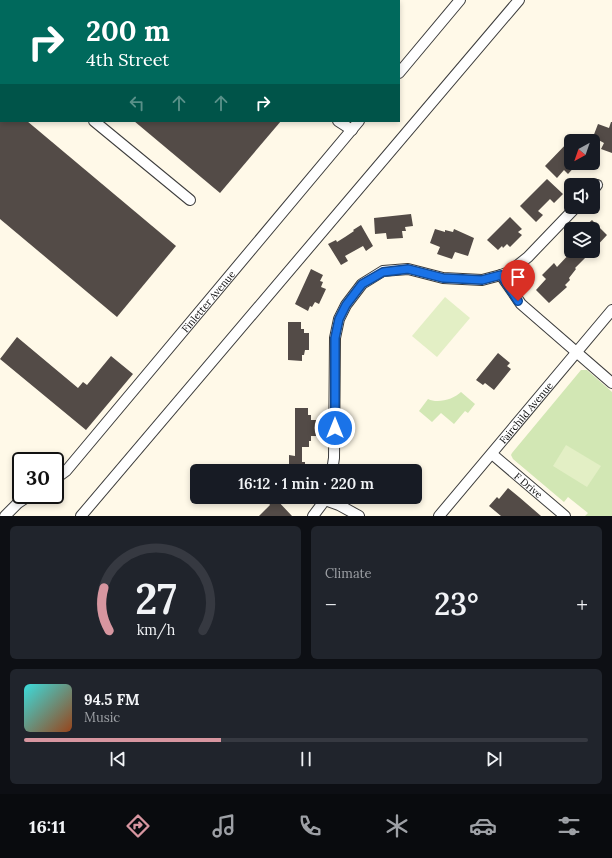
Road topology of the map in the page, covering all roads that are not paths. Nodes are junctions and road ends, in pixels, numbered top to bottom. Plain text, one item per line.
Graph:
1 (460, 0) edge
2 (519, 0) edge
3 (400, 72) edge
4 (95, 122) edge
5 (340, 122) edge
6 (358, 122) edge
7 (352, 130) junction
8 (190, 200) dead end
9 (569, 214) edge
10 (501, 275) junction
11 (612, 310) edge
12 (576, 353) junction
13 (612, 383) edge
14 (492, 454) junction
15 (333, 464) edge
16 (64, 472) edge
17 (17, 504) edge
18 (322, 504) edge
19 (338, 504) edge
20 (5, 516) edge
21 (81, 516) edge
22 (313, 516) edge
23 (359, 516) edge
24 (439, 516) edge
25 (565, 516) edge

1 - 3 street
2 - 21 street
4 - 8 street
5 - 7 street
6 - 7 street, Finletter Avenue
7 - 16 street, Finletter Avenue
9 - 10 street
10 - 12 street
10 - 15 street
11 - 12 street, Fairchild Avenue
12 - 13 street
12 - 14 street, Fairchild Avenue
14 - 24 street, Fairchild Avenue
14 - 25 street, F Drive
17 - 20 street
18 - 22 street
19 - 23 street

